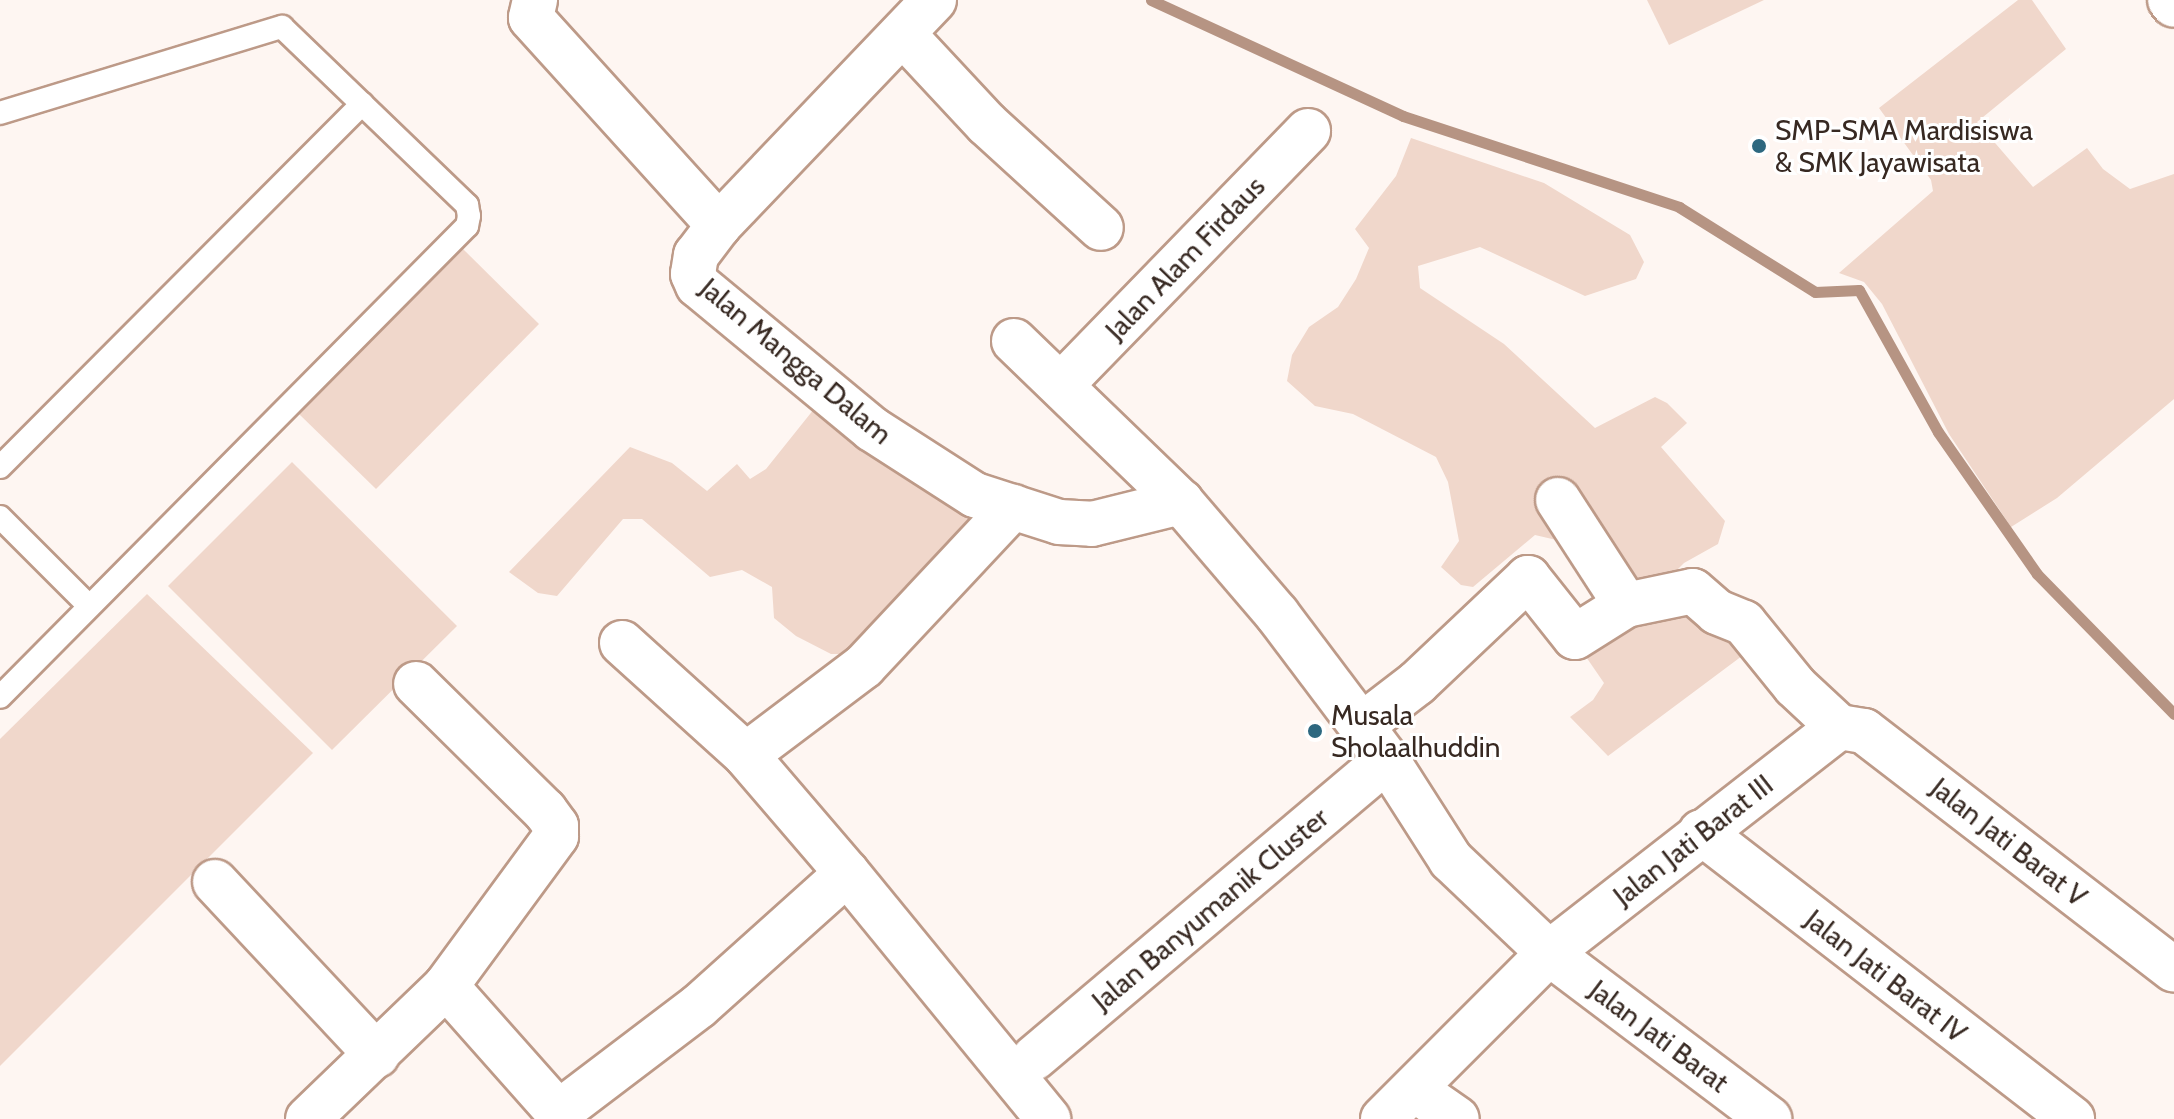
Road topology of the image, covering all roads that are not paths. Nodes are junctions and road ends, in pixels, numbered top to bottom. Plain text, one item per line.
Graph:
1 (535, 0) edge
2 (934, 0) edge
3 (903, 34) junction
4 (362, 104) junction
5 (0, 113) edge
6 (1308, 131) dead end
7 (719, 225) junction
8 (1101, 228) dead end
9 (1014, 341) dead end
10 (1062, 384) junction
11 (0, 467) edge
12 (1558, 500) dead end
13 (1181, 502) junction
14 (1013, 507) junction
15 (0, 517) edge
16 (1626, 605) junction
17 (89, 606) junction
18 (622, 643) dead end
19 (416, 684) dead end
20 (0, 697) edge
21 (1361, 726) junction
22 (1839, 727) junction
23 (746, 755) junction
24 (1387, 760) junction
25 (1701, 832) junction
26 (847, 873) junction
27 (215, 882) dead end
28 (1549, 953) junction
29 (2174, 970) edge
30 (446, 986) junction
31 (377, 1055) junction
32 (1034, 1058) dead end
33 (1414, 1089) junction
34 (2050, 1113) edge
35 (561, 1116) edge
36 (308, 1119) edge
37 (1048, 1119) edge
38 (1383, 1119) edge
39 (1457, 1119) edge
40 (1769, 1119) edge

1 - 7 street
2 - 3 street, Jalan Mangga Dalam
3 - 7 street, Jalan Mangga Dalam
3 - 8 street
4 - 5 lane
4 - 11 lane
4 - 17 lane
6 - 10 street, Jalan Alam Firdaus
7 - 14 street, Jalan Mangga Dalam
9 - 10 street
10 - 13 street
12 - 16 street
13 - 14 street, Jalan Mangga Dalam
13 - 21 street
14 - 23 street
15 - 17 lane
16 - 21 street
16 - 22 street
17 - 20 lane
18 - 23 street
19 - 30 street
21 - 24 street
22 - 25 street, Jalan Jati Barat III
22 - 29 street, Jalan Jati Barat V
23 - 26 street
24 - 28 street
24 - 32 street, Jalan Banyumanik Cluster
25 - 28 street, Jalan Jati Barat III
25 - 34 street, Jalan Jati Barat IV
26 - 35 street
26 - 37 street
27 - 31 street
28 - 33 street, Jalan Jati Barat III
28 - 40 street, Jalan Jati Barat
30 - 31 street
30 - 35 street
31 - 36 street
33 - 38 street, Jalan Jati Barat III
33 - 39 street

